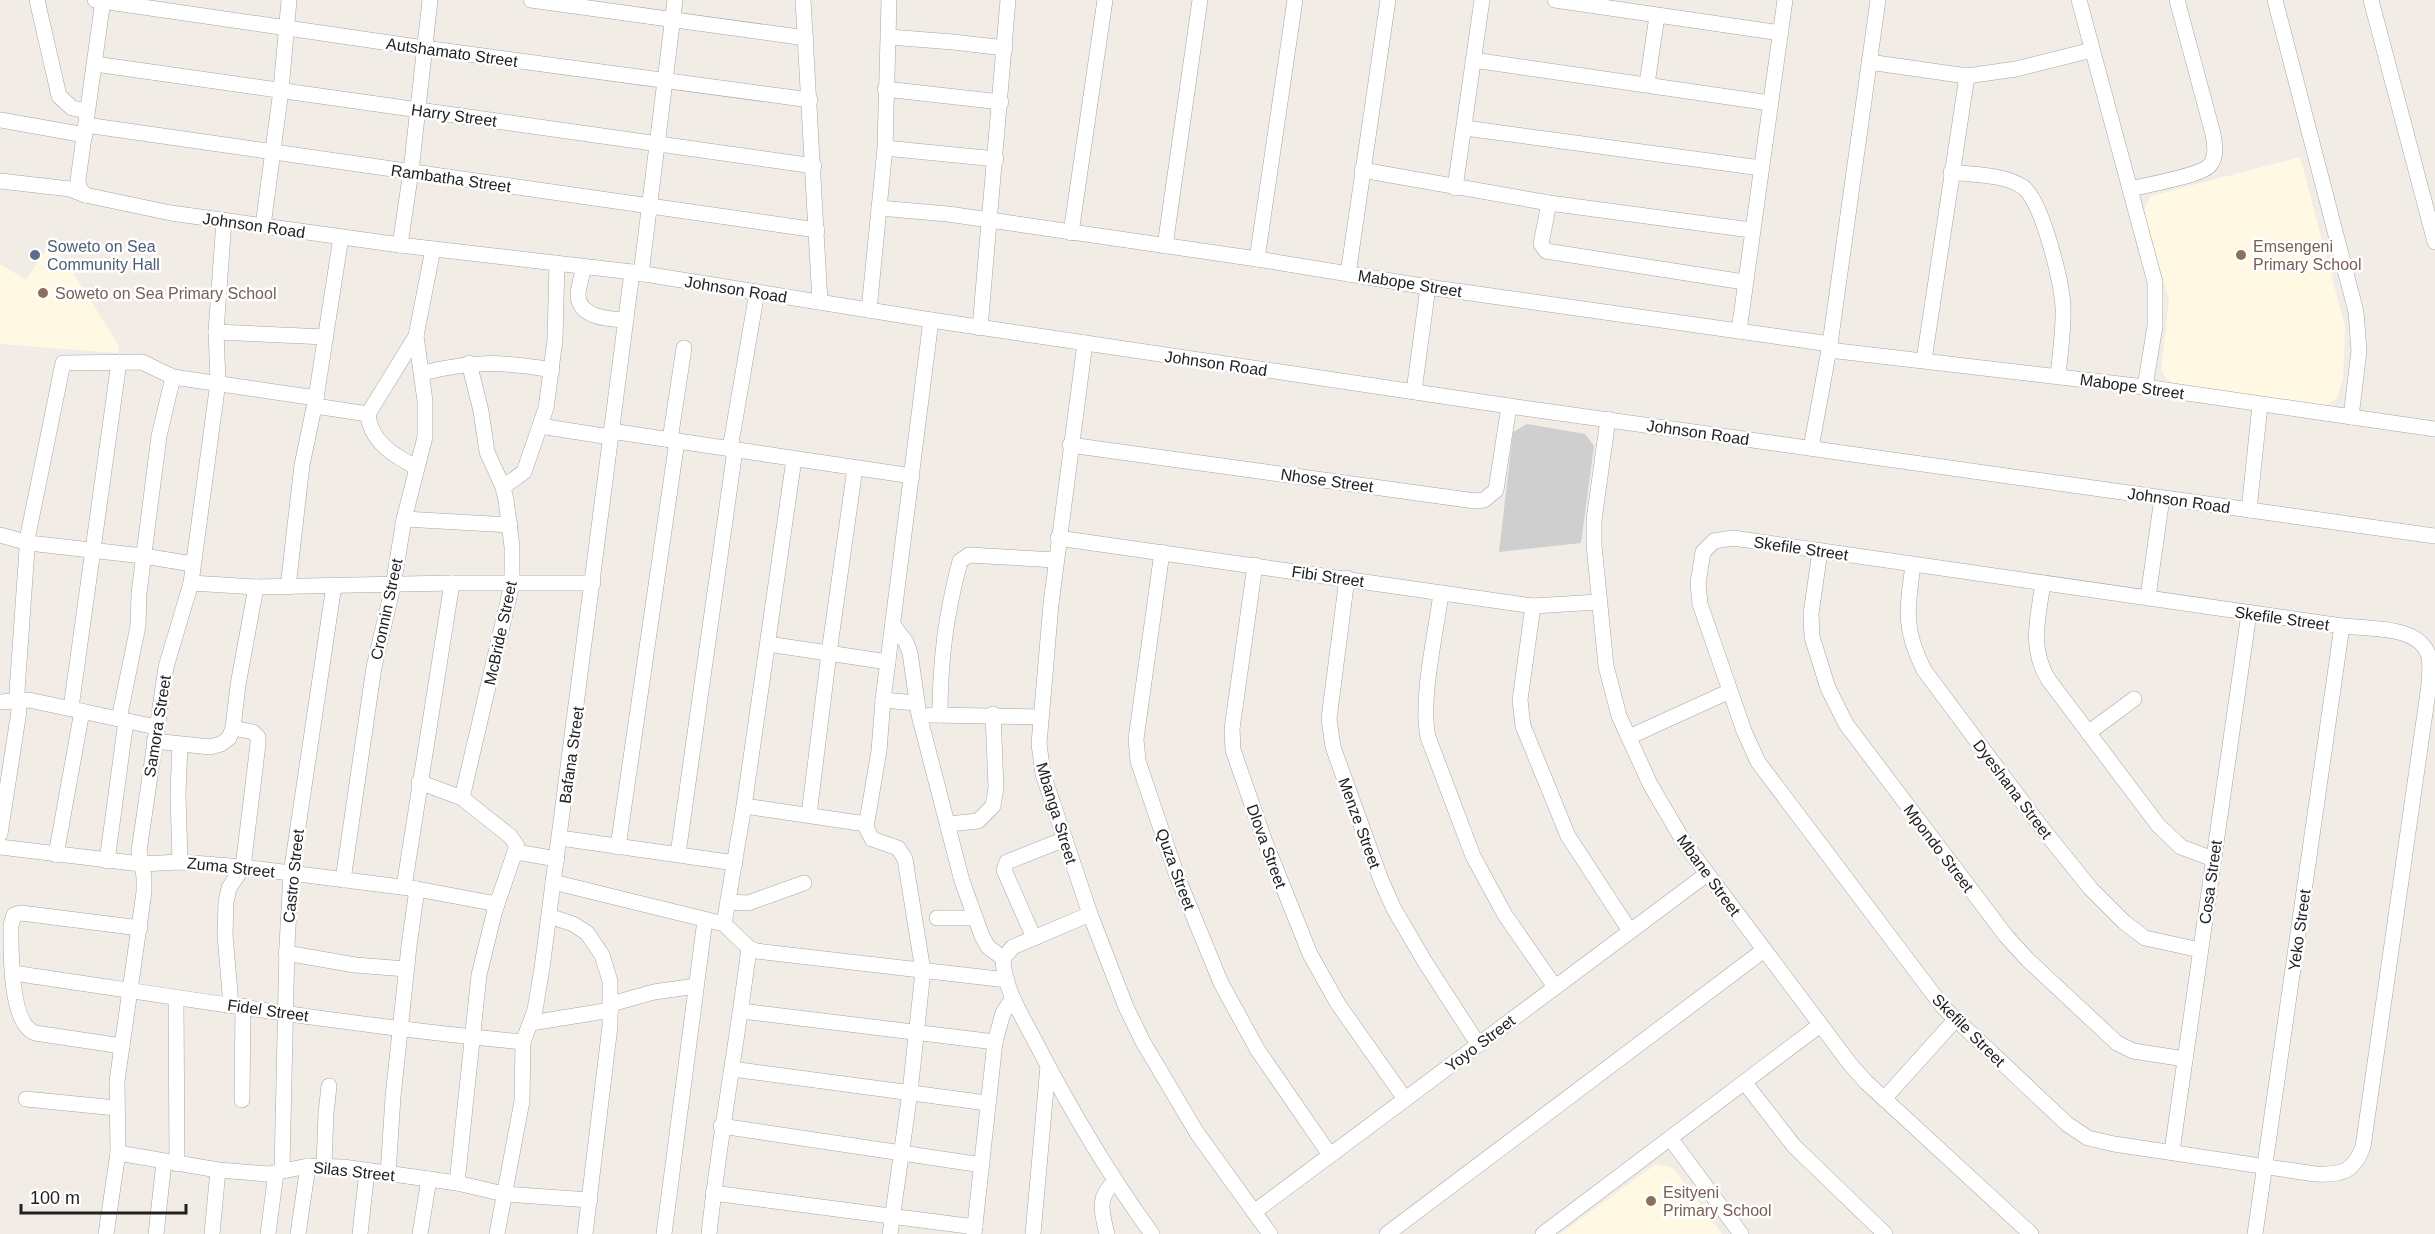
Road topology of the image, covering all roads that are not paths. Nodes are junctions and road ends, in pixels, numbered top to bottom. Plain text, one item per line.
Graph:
1 (37, 0) edge
2 (100, 0) edge
3 (289, 0) edge
4 (430, 0) edge
5 (531, 0) edge
6 (675, 0) edge
7 (803, 0) edge
8 (889, 0) edge
9 (1008, 0) edge
10 (1105, 0) edge
11 (1200, 0) edge
12 (1295, 0) edge
13 (1388, 0) edge
14 (1482, 0) edge
15 (1555, 0) edge
16 (1785, 0) edge
17 (1878, 0) edge
18 (2079, 0) edge
19 (2177, 0) edge
20 (2275, 0) edge
21 (2371, 0) edge
22 (1657, 16) junction
23 (672, 20) junction
24 (286, 29) junction
25 (1780, 33) junction
26 (889, 37) junction
27 (806, 38) junction
28 (424, 48) junction
29 (1005, 48) junction
30 (2092, 50) junction
31 (1473, 60) junction
32 (1869, 62) junction
33 (95, 64) junction
34 (1967, 76) junction
35 (664, 81) junction
36 (1647, 84) junction
37 (885, 89) junction
38 (281, 90) junction
39 (810, 100) junction
40 (1001, 102) junction
41 (1770, 103) junction
42 (417, 110) junction
43 (0, 120) edge
44 (86, 124) junction
45 (1465, 128) junction
46 (658, 144) junction
47 (885, 148) junction
48 (273, 152) junction
49 (996, 159) junction
50 (814, 166) junction
51 (1761, 168) junction
52 (1362, 170) junction
53 (411, 171) junction
54 (1951, 172) junction
55 (0, 181) edge
56 (1455, 188) junction
57 (2130, 189) junction
58 (85, 195) junction
59 (1549, 203) junction
60 (649, 207) junction
61 (879, 208) junction
62 (2432, 215) edge
63 (224, 220) junction
64 (991, 221) junction
65 (263, 226) junction
66 (817, 230) junction
67 (1752, 230) junction
68 (1071, 233) junction
69 (341, 237) junction
70 (2435, 242) edge
71 (400, 245) junction
72 (1165, 246) junction
73 (433, 249) junction
74 (1257, 259) junction
75 (557, 264) junction
76 (584, 267) junction
77 (637, 273) junction
78 (1348, 274) junction
79 (1744, 282) junction
80 (1428, 287) junction
81 (757, 292) junction
82 (820, 302) junction
83 (869, 309) junction
84 (626, 320) junction
85 (931, 320) junction
86 (980, 328) junction
87 (1738, 331) junction
88 (216, 332) junction
89 (416, 336) junction
90 (326, 337) junction
91 (1084, 343) junction
92 (1829, 347) junction
93 (684, 348) dead end
94 (1924, 360) junction
95 (119, 362) junction
96 (469, 363) junction
97 (552, 370) junction
98 (422, 373) junction
99 (2058, 376) junction
100 (173, 377) junction
101 (218, 382) junction
102 (2145, 387) junction
103 (1414, 392) junction
104 (315, 402) junction
105 (2260, 405) junction
106 (1509, 406) junction
107 (368, 414) junction
108 (2351, 417) junction
109 (1608, 419) junction
110 (540, 426) junction
111 (2435, 429) edge
112 (611, 434) junction
113 (674, 440) junction
114 (1070, 444) junction
115 (1811, 448) junction
116 (733, 450) junction
117 (794, 459) junction
118 (416, 467) junction
119 (855, 468) junction
120 (912, 476) junction
121 (503, 487) junction
122 (2162, 498) junction
123 (2249, 510) junction
124 (404, 519) junction
125 (510, 525) junction
126 (0, 535) edge
127 (2435, 536) edge
128 (1058, 538) junction
129 (29, 543) junction
130 (92, 550) junction
131 (1820, 551) junction
132 (1162, 552) junction
133 (143, 556) junction
134 (1056, 560) junction
135 (193, 564) junction
136 (1255, 565) junction
137 (1913, 565) junction
138 (1347, 578) junction
139 (190, 583) junction
140 (452, 583) junction
141 (593, 583) junction
142 (2043, 583) junction
143 (512, 584) junction
144 (334, 585) junction
145 (393, 586) junction
146 (256, 587) junction
147 (288, 587) junction
148 (1441, 593) junction
149 (2148, 597) junction
150 (1598, 602) junction
151 (1533, 606) junction
152 (2249, 613) junction
153 (893, 625) junction
154 (2342, 626) junction
155 (768, 644) junction
156 (829, 653) junction
157 (888, 662) junction
158 (1730, 691) junction
159 (2134, 699) dead end
160 (18, 700) junction
161 (883, 700) junction
162 (0, 702) edge
163 (917, 709) junction
164 (77, 710) junction
165 (993, 714) junction
166 (940, 715) junction
167 (1041, 717) junction
168 (122, 720) junction
169 (233, 728) junction
170 (2088, 733) junction
171 (155, 734) junction
172 (1629, 737) junction
173 (180, 745) junction
174 (5, 772) edge
175 (420, 782) junction
176 (462, 798) junction
177 (744, 806) junction
178 (810, 815) junction
179 (866, 824) junction
180 (948, 824) junction
181 (0, 834) edge
182 (560, 838) junction
183 (1065, 839) junction
184 (0, 847) edge
185 (618, 847) junction
186 (516, 852) junction
187 (678, 854) junction
188 (56, 855) junction
189 (556, 859) junction
190 (2213, 859) junction
191 (107, 861) junction
192 (180, 862) junction
193 (735, 863) junction
194 (141, 864) junction
195 (243, 867) junction
196 (291, 874) junction
197 (1707, 874) junction
198 (343, 880) junction
199 (553, 882) junction
200 (804, 883) dead end
201 (411, 888) junction
202 (728, 902) junction
203 (497, 904) junction
204 (1090, 914) junction
205 (549, 916) junction
206 (937, 918) dead end
207 (974, 918) junction
208 (705, 920) junction
209 (724, 924) junction
210 (140, 928) junction
211 (1630, 931) junction
212 (1034, 938) junction
213 (749, 948) junction
214 (1764, 950) junction
215 (2200, 950) junction
216 (286, 953) junction
217 (1003, 958) junction
218 (406, 969) junction
219 (923, 971) junction
220 (13, 973) junction
221 (1007, 980) junction
222 (696, 986) junction
223 (1556, 987) junction
224 (130, 991) junction
225 (1013, 998) junction
226 (176, 999) junction
227 (237, 1006) junction
228 (611, 1007) junction
229 (741, 1011) junction
230 (285, 1013) junction
231 (1955, 1020) junction
232 (531, 1023) junction
233 (1820, 1025) junction
234 (402, 1030) junction
235 (916, 1033) junction
236 (472, 1037) junction
237 (523, 1042) junction
238 (995, 1042) junction
239 (1479, 1044) junction
240 (122, 1046) junction
241 (2185, 1059) junction
242 (1048, 1066) junction
243 (732, 1069) junction
244 (1745, 1083) junction
245 (329, 1086) dead end
246 (910, 1092) junction
247 (26, 1099) dead end
248 (1405, 1099) junction
249 (1884, 1099) junction
250 (242, 1100) dead end
251 (987, 1103) junction
252 (116, 1108) junction
253 (721, 1126) junction
254 (1670, 1138) junction
255 (2172, 1151) junction
256 (118, 1153) junction
257 (900, 1153) junction
258 (1329, 1155) junction
259 (171, 1163) junction
260 (324, 1165) junction
261 (982, 1165) junction
262 (308, 1166) junction
263 (2265, 1166) junction
264 (218, 1170) junction
265 (279, 1171) junction
266 (367, 1171) junction
267 (388, 1174) junction
268 (429, 1179) junction
269 (1115, 1182) junction
270 (457, 1183) junction
271 (713, 1193) junction
272 (504, 1194) junction
273 (590, 1200) junction
274 (1254, 1212) junction
275 (892, 1216) junction
276 (974, 1230) edge
277 (106, 1234) edge
278 (156, 1234) edge
279 (212, 1234) edge
280 (268, 1234) edge
281 (298, 1234) edge
282 (360, 1234) edge
283 (420, 1234) edge
284 (497, 1234) edge
285 (585, 1234) edge
286 (664, 1234) edge
287 (709, 1234) edge
288 (890, 1234) edge
289 (1033, 1234) edge
290 (1107, 1234) edge
291 (1152, 1234) edge
292 (1270, 1234) edge
293 (1387, 1234) edge
294 (1543, 1234) edge
295 (1741, 1234) edge
296 (1885, 1234) edge
297 (2031, 1234) edge
298 (2255, 1234) edge

1 - 44 street
2 - 24 street, Autshamato Street
2 - 33 street
3 - 24 street
4 - 28 street
5 - 23 street
6 - 23 street, Bafana Street
7 - 27 street
8 - 26 street
9 - 29 street
10 - 68 street
11 - 72 street
12 - 74 street
13 - 52 street
14 - 31 street
15 - 22 street
16 - 25 street
17 - 32 street
18 - 30 street
19 - 57 street
20 - 108 street
21 - 62 street
22 - 25 street
22 - 36 street
23 - 27 street
23 - 35 street, Bafana Street
24 - 28 street, Autshamato Street
24 - 38 street
25 - 41 street
26 - 29 street
26 - 37 street
27 - 39 street
28 - 35 street, Autshamato Street
28 - 42 street
29 - 40 street
30 - 34 street
30 - 57 street
31 - 36 street
31 - 45 street
32 - 34 street
32 - 92 street
33 - 38 street, Harry Street
33 - 44 street
34 - 54 street
35 - 39 street, Autshamato Street
35 - 46 street, Bafana Street
36 - 41 street
37 - 40 street
37 - 47 street
38 - 42 street, Harry Street
38 - 48 street
39 - 50 street
40 - 49 street
41 - 51 street
42 - 46 street, Harry Street
42 - 53 street
43 - 44 street
44 - 48 street, Rambatha Street
44 - 58 street
45 - 51 street
45 - 56 street
46 - 50 street, Harry Street
46 - 60 street, Bafana Street
47 - 49 street
47 - 61 street
48 - 53 street, Rambatha Street
48 - 65 street
49 - 64 street
50 - 66 street
51 - 67 street
52 - 56 street
52 - 78 street
53 - 60 street, Rambatha Street
53 - 71 street
54 - 94 street
54 - 99 street
55 - 58 street, Johnson Road
56 - 59 street
57 - 102 street
58 - 63 street, Johnson Road
59 - 67 street
59 - 79 street
60 - 66 street, Rambatha Street
60 - 77 street, Bafana Street
61 - 64 street, Mabope Street
61 - 83 street
62 - 70 street
63 - 65 street, Johnson Road
63 - 88 street, Samora Street
64 - 68 street, Mabope Street
64 - 86 street
65 - 69 street, Johnson Road
66 - 82 street
67 - 79 street
68 - 72 street, Mabope Street
69 - 71 street, Johnson Road
69 - 90 street
71 - 73 street, Johnson Road
72 - 74 street, Mabope Street
73 - 75 street, Johnson Road
73 - 89 street
74 - 78 street, Mabope Street
75 - 76 street, Johnson Road
75 - 97 street
76 - 77 street, Johnson Road
76 - 84 street
77 - 81 street, Johnson Road
77 - 84 street, Bafana Street
78 - 80 street, Mabope Street
79 - 87 street
80 - 87 street, Mabope Street
80 - 103 street
81 - 82 street, Johnson Road
81 - 116 street
82 - 83 street, Johnson Road
83 - 85 street, Johnson Road
84 - 112 street, Bafana Street
85 - 86 street, Johnson Road
85 - 120 street
86 - 91 street, Johnson Road
87 - 92 street, Mabope Street
88 - 90 street
88 - 101 street, Samora Street
89 - 98 street, Cronnin Street
89 - 107 street
90 - 104 street
91 - 103 street, Johnson Road
91 - 114 street, Mbanga Street
92 - 94 street, Mabope Street
92 - 115 street
93 - 113 street
94 - 99 street, Mabope Street
95 - 100 street
95 - 129 street
95 - 130 street
96 - 97 street
96 - 98 street
96 - 121 street, McBride Street
97 - 110 street
98 - 118 street, Cronnin Street
99 - 102 street, Mabope Street
100 - 101 street
100 - 133 street
101 - 104 street
101 - 135 street, Samora Street
102 - 105 street, Mabope Street
103 - 106 street, Johnson Road
104 - 107 street
104 - 147 street
105 - 108 street, Mabope Street
105 - 123 street
106 - 109 street, Johnson Road
106 - 114 street, Nhose Street
107 - 118 street
108 - 111 street, Mabope Street
109 - 115 street, Johnson Road
109 - 150 street, Mbane Street
110 - 112 street
110 - 121 street
112 - 113 street
112 - 141 street, Bafana Street
113 - 116 street
113 - 185 street
114 - 128 street, Mbanga Street
115 - 122 street, Johnson Road
116 - 117 street
116 - 187 street
117 - 119 street
117 - 155 street
118 - 124 street, Cronnin Street
119 - 120 street
119 - 156 street
120 - 153 street
121 - 125 street, McBride Street
122 - 123 street, Johnson Road
122 - 149 street
123 - 127 street, Johnson Road
124 - 125 street
124 - 145 street, Cronnin Street
125 - 143 street, McBride Street
126 - 129 street
128 - 132 street, Fibi Street
128 - 134 street, Mbanga Street
129 - 130 street
129 - 160 street
130 - 133 street
130 - 164 street
131 - 137 street, Skefile Street
131 - 158 street, Skefile Street
131 - 241 street, Mpondo Street
132 - 136 street, Fibi Street
132 - 258 street, Quza Street
133 - 135 street
133 - 168 street
134 - 166 street
134 - 167 street, Mbanga Street
135 - 139 street, Samora Street
136 - 138 street, Fibi Street
136 - 248 street, Dlova Street
137 - 142 street, Skefile Street
137 - 215 street, Dyeshana Street
138 - 148 street, Fibi Street
138 - 239 street, Menze Street
139 - 146 street
139 - 171 street, Samora Street
140 - 143 street
140 - 145 street
140 - 175 street
141 - 143 street
141 - 182 street, Bafana Street
142 - 149 street, Skefile Street
142 - 170 street
143 - 176 street, McBride Street
144 - 145 street
144 - 147 street
144 - 196 street, Castro Street
145 - 198 street, Cronnin Street
146 - 147 street
146 - 169 street
148 - 151 street, Fibi Street
148 - 223 street
149 - 152 street, Skefile Street
150 - 151 street, Fibi Street
150 - 172 street, Mbane Street
151 - 211 street
152 - 154 street, Skefile Street
152 - 190 street, Cosa Street
153 - 157 street
153 - 163 street
154 - 263 street, Yeko Street
154 - 263 street, Skefile Street
155 - 156 street
155 - 177 street
156 - 157 street
156 - 178 street
157 - 161 street
158 - 172 street
158 - 231 street, Skefile Street
159 - 170 street
160 - 162 street
160 - 164 street
160 - 174 street
161 - 163 street
161 - 179 street
163 - 166 street
163 - 180 street
164 - 168 street
164 - 188 street
165 - 166 street
165 - 167 street
165 - 180 street
167 - 183 street, Mbanga Street
168 - 171 street
168 - 191 street
169 - 173 street
169 - 195 street
170 - 190 street
171 - 173 street
171 - 194 street, Samora Street
172 - 197 street, Mbane Street
173 - 192 street
174 - 181 street
175 - 176 street
175 - 201 street
176 - 186 street
177 - 178 street
177 - 193 street
178 - 179 street
179 - 219 street
180 - 207 street
182 - 185 street
182 - 189 street, Bafana Street
183 - 204 street, Mbanga Street
183 - 212 street
184 - 188 street, Zuma Street
185 - 187 street
186 - 189 street
186 - 203 street
187 - 193 street
188 - 191 street, Zuma Street
189 - 199 street, Bafana Street
190 - 215 street, Cosa Street
191 - 194 street, Zuma Street
192 - 194 street, Zuma Street
192 - 195 street, Zuma Street
193 - 202 street
194 - 210 street, Samora Street
195 - 196 street, Zuma Street
195 - 227 street
196 - 198 street, Zuma Street
196 - 216 street, Castro Street
197 - 211 street, Yoyo Street
197 - 214 street, Mbane Street
198 - 201 street, Zuma Street
199 - 205 street, Bafana Street
199 - 208 street
200 - 202 street
201 - 203 street, Zuma Street
201 - 218 street
202 - 209 street
203 - 236 street
204 - 212 street
204 - 274 street, Mbanga Street
205 - 228 street
205 - 232 street, Bafana Street
206 - 207 street
207 - 217 street
208 - 209 street
208 - 222 street
209 - 213 street
210 - 220 street
210 - 224 street, Samora Street
211 - 223 street, Yoyo Street
212 - 217 street
213 - 219 street
213 - 229 street
214 - 233 street, Mbane Street
214 - 293 street
215 - 241 street, Cosa Street
216 - 218 street
216 - 230 street, Castro Street
217 - 221 street
218 - 234 street
219 - 221 street
219 - 235 street
220 - 224 street, Fidel Street
220 - 240 street
221 - 225 street
222 - 228 street
222 - 286 street
223 - 239 street, Yoyo Street
224 - 226 street, Fidel Street
224 - 240 street, Samora Street
225 - 238 street
225 - 242 street
226 - 227 street, Fidel Street
226 - 259 street
227 - 230 street, Fidel Street
227 - 250 street
228 - 232 street
228 - 273 street
229 - 235 street
229 - 243 street
230 - 234 street, Fidel Street
230 - 265 street, Castro Street
231 - 249 street
231 - 255 street, Skefile Street
232 - 237 street, Bafana Street
233 - 244 street
233 - 249 street, Mbane Street
234 - 236 street, Fidel Street
234 - 267 street
235 - 238 street
235 - 246 street
236 - 237 street, Fidel Street
236 - 270 street
237 - 272 street, Bafana Street
238 - 251 street
239 - 248 street, Yoyo Street
240 - 252 street, Samora Street
241 - 255 street, Cosa Street
242 - 269 street
242 - 289 street
243 - 246 street
243 - 253 street
244 - 254 street
244 - 296 street
245 - 260 street
246 - 251 street
246 - 257 street
247 - 252 street
248 - 258 street, Yoyo Street
249 - 297 street, Mbane Street
251 - 261 street
252 - 256 street, Samora Street
253 - 257 street
253 - 271 street
254 - 294 street
254 - 295 street
255 - 263 street, Skefile Street
256 - 259 street, Silas Street
256 - 277 street, Samora Street
257 - 261 street
257 - 275 street
258 - 274 street, Yoyo Street
259 - 264 street, Silas Street
259 - 278 street
260 - 262 street, Silas Street
260 - 266 street, Silas Street
261 - 276 street
262 - 265 street, Silas Street
262 - 281 street
263 - 298 street, Yeko Street
264 - 265 street, Silas Street
264 - 279 street
265 - 280 street, Castro Street
266 - 267 street, Silas Street
266 - 282 street
267 - 268 street, Silas Street
268 - 270 street, Silas Street
268 - 283 street
269 - 290 street
269 - 291 street
270 - 272 street, Silas Street
271 - 275 street
271 - 287 street
272 - 273 street, Silas Street
272 - 284 street, Bafana Street
273 - 285 street
274 - 292 street, Mbanga Street
275 - 276 street
275 - 288 street

